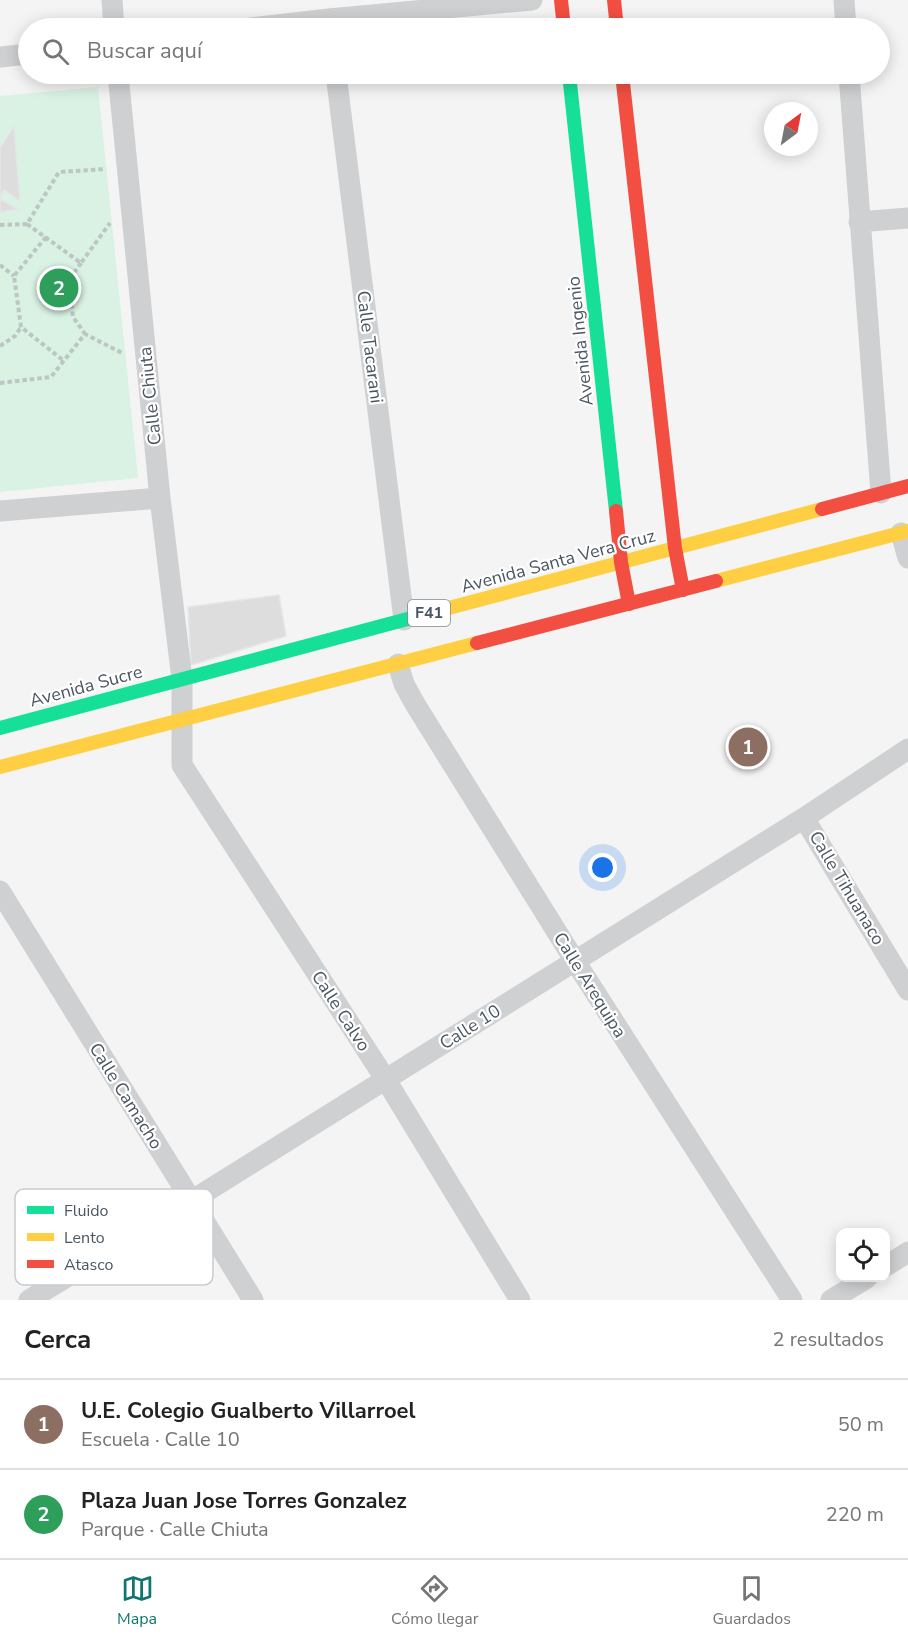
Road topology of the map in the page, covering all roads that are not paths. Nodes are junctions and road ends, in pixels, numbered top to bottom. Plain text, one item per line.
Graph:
1 (112, 0) edge
2 (532, 0) edge
3 (561, 0) edge
4 (614, 0) edge
5 (844, 0) edge
6 (329, 16) edge
7 (113, 18) edge
8 (563, 18) edge
9 (616, 18) edge
10 (845, 18) edge
11 (18, 55) edge
12 (0, 57) edge
13 (119, 84) edge
14 (337, 84) edge
15 (570, 84) edge
16 (623, 84) edge
17 (850, 84) edge
18 (908, 218) edge
19 (859, 222) junction
20 (908, 486) edge
21 (881, 493) junction
22 (159, 498) junction
23 (0, 511) edge
24 (905, 532) edge
25 (675, 548) junction
26 (908, 558) edge
27 (621, 562) junction
28 (683, 590) junction
29 (629, 604) junction
30 (404, 620) junction
31 (398, 664) junction
32 (182, 679) junction
33 (181, 718) junction
34 (0, 728) edge
35 (908, 749) edge
36 (0, 767) edge
37 (804, 818) junction
38 (0, 891) edge
39 (575, 961) junction
40 (908, 990) edge
41 (386, 1080) junction
42 (184, 1189) edge
43 (210, 1189) edge
44 (213, 1236) edge
45 (908, 1252) edge
46 (890, 1263) edge
47 (860, 1282) edge
48 (53, 1285) edge
49 (28, 1300) edge
50 (253, 1300) edge
51 (520, 1300) edge
52 (792, 1300) edge
53 (831, 1300) edge

1 - 7 street
2 - 6 street
3 - 8 main road
4 - 9 main road
5 - 10 street
11 - 12 street
13 - 22 street, Calle Chiuta
14 - 30 street, Calle Tacarani
15 - 27 main road, Avenida Ingenio
16 - 25 main road
17 - 19 street
18 - 19 street
19 - 21 street
20 - 21 main road, Avenida Santa Vera Cruz / F41
21 - 25 main road, Avenida Santa Vera Cruz / F41
22 - 23 street
22 - 32 street, Calle Chiuta
24 - 26 street
24 - 28 main road, F41
25 - 27 main road, Avenida Santa Vera Cruz / F41
25 - 28 main road
27 - 29 main road, Avenida Ingenio
27 - 30 main road, Avenida Santa Vera Cruz / F41
28 - 29 main road, F41
29 - 31 main road, F41
30 - 32 main road, Avenida Santa Vera Cruz / F41
31 - 33 main road, F41
31 - 39 street, Calle Arequipa
32 - 33 street, Calle Chiuta
32 - 34 main road, Avenida Sucre / F41
33 - 36 main road, F41
33 - 41 street, Calle Calvo
35 - 37 street, Calle 10
37 - 39 street, Calle 10
37 - 40 street, Calle Tihuanaco
38 - 42 street, Calle Camacho
39 - 41 street, Calle 10
39 - 52 street, Calle Arequipa
41 - 43 street, Calle 10
41 - 51 street, Calle Calvo
44 - 50 street, Calle Camacho
45 - 46 street
47 - 53 street
48 - 49 street, Calle 10

